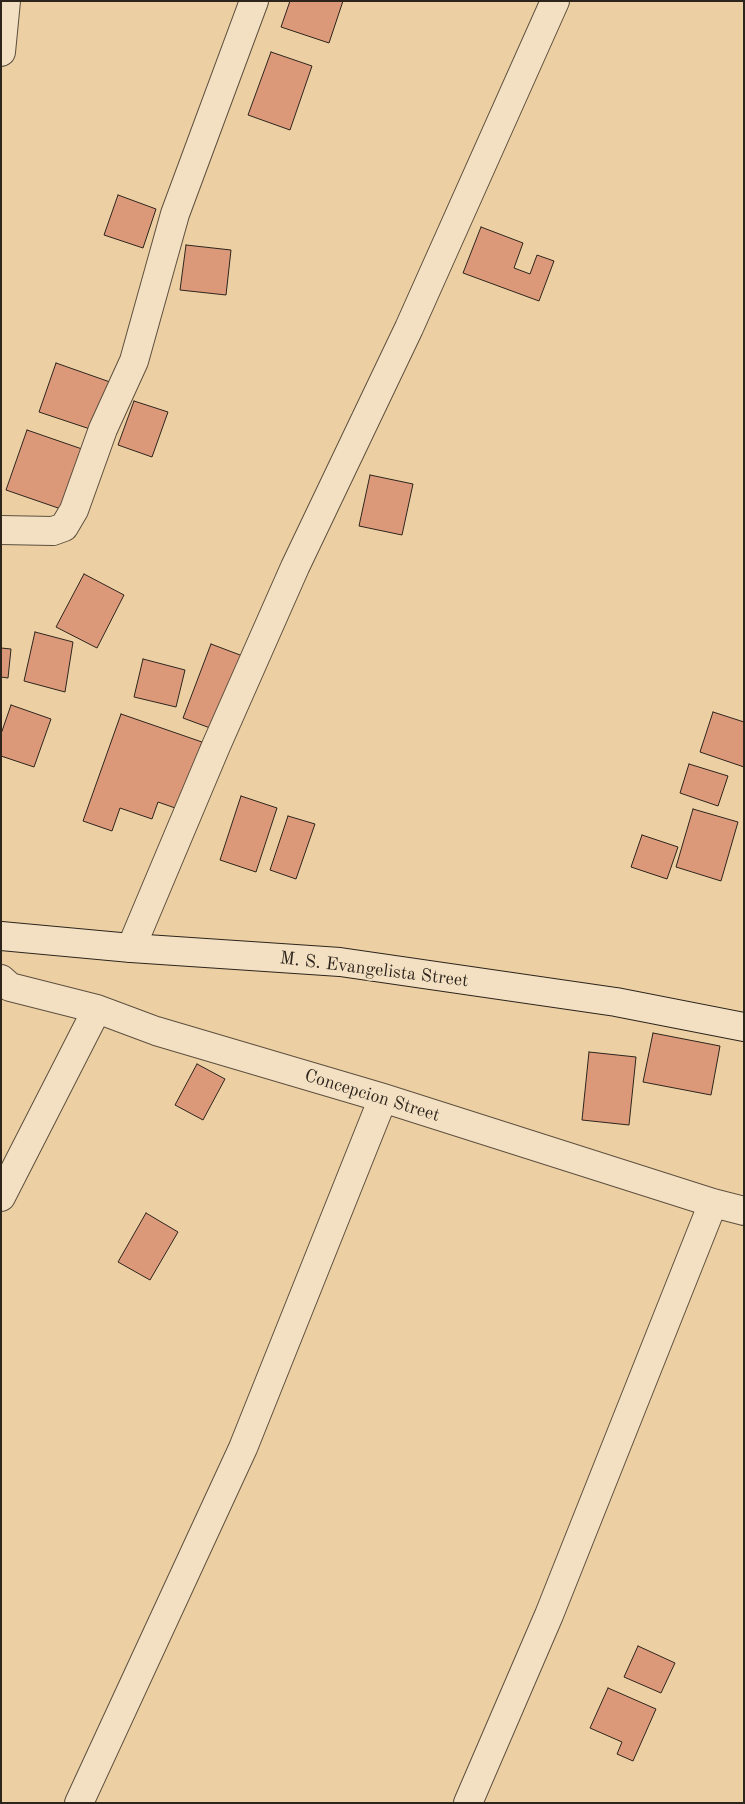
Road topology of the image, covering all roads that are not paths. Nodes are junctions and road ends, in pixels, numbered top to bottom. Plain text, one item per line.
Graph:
1 (6, 1) edge
2 (254, 1) edge
3 (555, 1) edge
4 (1, 52) edge
5 (1, 530) edge
6 (1, 936) edge
7 (131, 948) junction
8 (1, 979) edge
9 (97, 1008) junction
10 (744, 1027) edge
11 (383, 1098) junction
12 (1, 1197) edge
13 (713, 1203) junction
14 (744, 1211) edge
15 (79, 1803) edge
16 (468, 1803) edge

1 - 4 street
2 - 5 street
3 - 7 street
6 - 7 street, M. S. Evangelista Street
7 - 10 street, M. S. Evangelista Street
8 - 9 street, Concepcion Street
9 - 11 street, Concepcion Street
9 - 12 street
11 - 13 street, Concepcion Street
11 - 15 street
13 - 14 street, Concepcion Street
13 - 16 street

